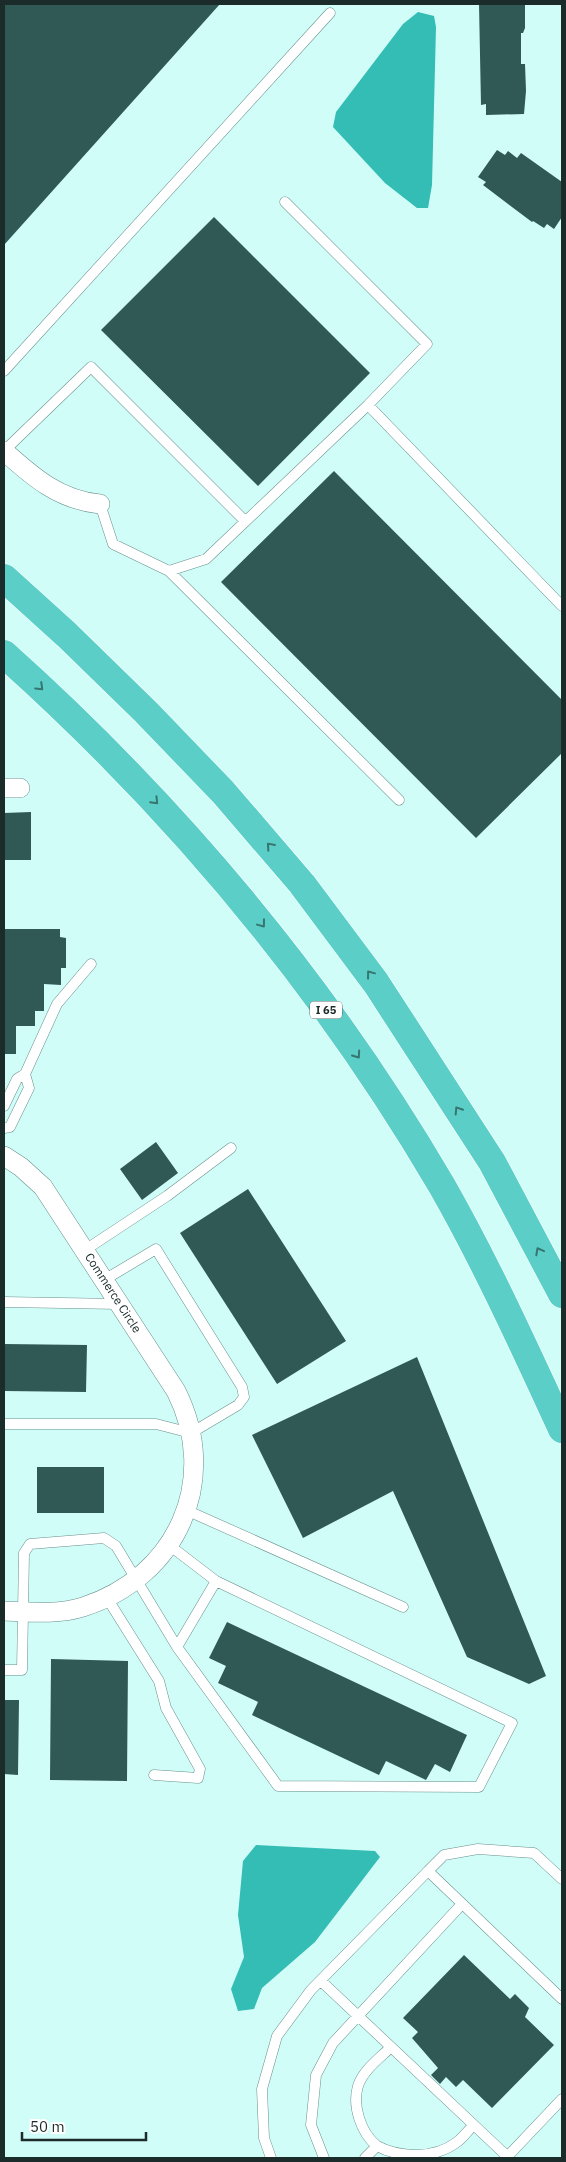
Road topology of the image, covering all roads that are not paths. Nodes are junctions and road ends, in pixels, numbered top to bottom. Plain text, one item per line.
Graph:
1 (330, 12) dead end
2 (285, 202) dead end
3 (4, 371) edge
4 (368, 405) junction
5 (4, 451) edge
6 (100, 504) joint
7 (245, 521) junction
8 (169, 571) junction
9 (4, 578) edge
10 (562, 606) edge
11 (4, 654) edge
12 (399, 800) dead end
13 (91, 964) dead end
14 (25, 1074) junction
15 (4, 1106) edge
16 (4, 1128) edge
17 (231, 1148) dead end
18 (4, 1156) edge
19 (85, 1250) junction
20 (104, 1280) junction
21 (562, 1294) edge
22 (4, 1302) edge
23 (120, 1304) junction
24 (4, 1424) edge
25 (562, 1429) edge
26 (192, 1441) junction
27 (186, 1510) junction
28 (169, 1545) junction
29 (136, 1580) junction
30 (216, 1581) junction
31 (107, 1598) junction
32 (403, 1607) dead end
33 (4, 1612) edge
34 (23, 1612) junction
35 (177, 1647) junction
36 (4, 1670) edge
37 (154, 1775) dead end
38 (428, 1871) junction
39 (562, 1879) edge
40 (462, 1904) junction
41 (321, 1981) junction
42 (562, 2000) edge
43 (357, 2015) junction
44 (391, 2047) junction
45 (562, 2099) edge
46 (474, 2125) junction
47 (377, 2146) junction
48 (271, 2158) edge
49 (324, 2158) edge
50 (365, 2158) edge
51 (507, 2158) edge

1 - 3 lane
2 - 4 lane
4 - 7 lane
4 - 10 lane
5 - 6 street
5 - 7 lane
6 - 8 lane
7 - 8 lane
8 - 12 lane
21 -> 9 highway
11 -> 25 highway, I 65
13 - 14 lane
14 - 15 lane
14 - 16 lane
17 - 19 lane
18 - 19 street, Commerce Circle
19 - 20 street, Commerce Circle
20 - 23 street, Commerce Circle
20 - 26 lane
22 - 23 lane
23 - 26 street, Commerce Circle
24 - 26 lane
26 - 27 street, Commerce Circle
27 - 28 street, Commerce Circle
27 - 32 lane
28 - 29 street, Commerce Circle
28 - 30 lane
29 - 31 street, Commerce Circle
29 - 34 lane
29 - 35 lane
30 - 35 lane
30 - 35 lane
31 - 34 street, Commerce Circle
31 - 37 lane
33 - 34 street, Commerce Circle
34 - 36 lane
38 - 39 lane
38 - 40 lane
38 - 41 lane
40 - 42 lane
40 - 43 lane
41 - 43 lane
41 - 48 lane
43 - 44 lane
43 - 49 lane
44 - 46 lane
44 - 47 lane
45 - 51 lane
46 - 47 lane
46 - 51 lane
47 - 50 lane

